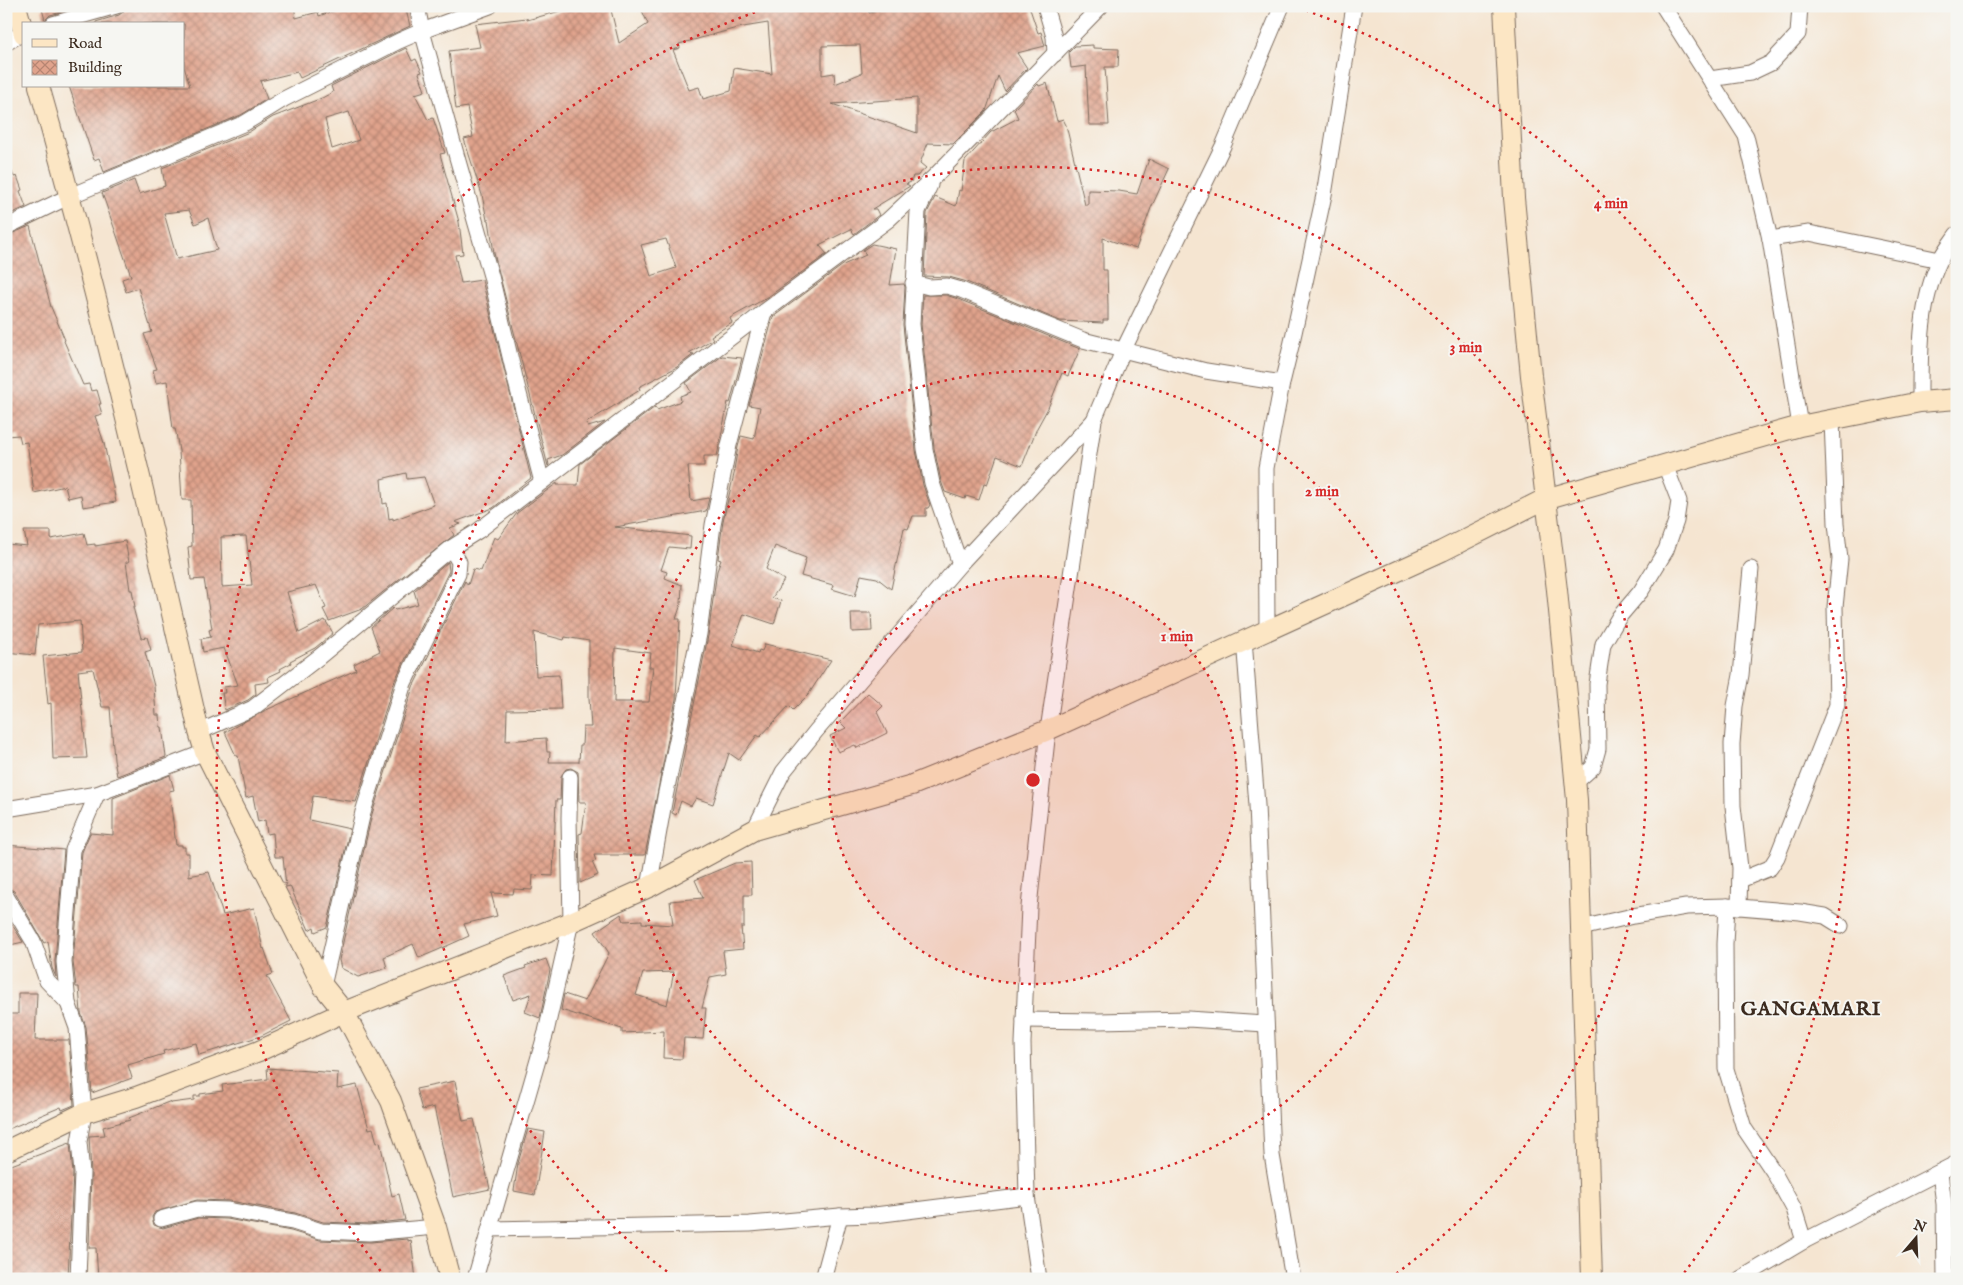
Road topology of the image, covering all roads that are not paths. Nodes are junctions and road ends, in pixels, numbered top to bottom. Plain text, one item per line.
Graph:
1 (16, 6) edge
2 (116, 6) edge
3 (417, 6) edge
4 (490, 6) edge
5 (1045, 6) edge
6 (1102, 6) edge
7 (1282, 6) edge
8 (1354, 6) edge
9 (1504, 6) edge
10 (1662, 6) edge
11 (1800, 6) edge
12 (60, 22) edge
13 (22, 26) edge
14 (422, 31) junction
15 (22, 34) edge
16 (6, 43) edge
17 (1055, 54) junction
18 (1710, 79) junction
19 (40, 88) edge
20 (934, 177) junction
21 (70, 196) junction
22 (6, 227) edge
23 (1957, 234) edge
24 (1770, 239) junction
25 (1940, 260) junction
26 (913, 282) junction
27 (764, 312) junction
28 (1123, 351) junction
29 (1282, 383) junction
30 (1957, 399) edge
31 (1920, 402) junction
32 (1094, 420) junction
33 (1832, 420) junction
34 (1800, 426) junction
35 (1665, 465) junction
36 (542, 482) junction
37 (1545, 499) junction
38 (451, 548) junction
39 (960, 564) junction
40 (1751, 569) dead end
41 (1267, 629) junction
42 (1244, 640) junction
43 (1048, 730) junction
44 (199, 732) junction
45 (205, 752) junction
46 (570, 777) dead end
47 (1574, 784) junction
48 (97, 794) junction
49 (6, 809) edge
50 (754, 830) junction
51 (1740, 880) junction
52 (649, 887) junction
53 (6, 896) edge
54 (1733, 906) junction
55 (571, 922) junction
56 (1841, 926) dead end
57 (1581, 928) junction
58 (323, 986) junction
59 (68, 1003) junction
60 (344, 1012) junction
61 (1024, 1020) junction
62 (1265, 1024) junction
63 (84, 1113) junction
64 (6, 1151) edge
65 (1957, 1163) edge
66 (1940, 1173) junction
67 (1027, 1196) junction
68 (840, 1216) junction
69 (161, 1219) dead end
70 (436, 1227) junction
71 (490, 1228) junction
72 (1804, 1241) junction
73 (78, 1279) edge
74 (450, 1279) edge
75 (475, 1279) edge
76 (823, 1279) edge
77 (1039, 1279) edge
78 (1293, 1279) edge
79 (1592, 1279) edge
80 (1740, 1279) edge
81 (1945, 1279) edge

1 - 13 street
2 - 12 street
3 - 14 street
4 - 14 street
5 - 17 street
6 - 17 street
7 - 28 street
8 - 29 street
9 - 37 street
10 - 18 street
11 - 18 street
14 - 21 street
14 - 36 street
15 - 16 street
17 - 20 street
18 - 24 street
19 - 21 street
20 - 26 street
20 - 27 street
21 - 22 street
21 - 44 street
23 - 25 street
24 - 25 street
24 - 34 street
25 - 31 street
26 - 28 street
26 - 39 street
27 - 36 street
27 - 52 street
28 - 29 street
28 - 32 street
29 - 41 street
30 - 31 street
31 - 33 street
32 - 39 street
32 - 43 street
33 - 34 street
33 - 51 street
34 - 35 street
35 - 37 street
35 - 47 street
36 - 38 street
37 - 41 street
37 - 47 street
38 - 44 street
38 - 58 street
39 - 50 street
40 - 51 street
41 - 42 street
42 - 43 street
42 - 62 street
43 - 50 street
43 - 61 street
44 - 45 street
45 - 48 street
45 - 58 street
46 - 55 street
47 - 57 street
48 - 49 street
48 - 59 street
50 - 52 street
51 - 54 street
52 - 55 street
53 - 59 street
54 - 56 street
54 - 57 street
54 - 72 street
55 - 60 street
55 - 71 street
57 - 79 street
58 - 60 street
59 - 63 street
60 - 63 street
60 - 70 street
61 - 62 street
61 - 67 street
62 - 78 street
63 - 64 street
63 - 73 street
65 - 66 street
66 - 72 street
66 - 81 street
67 - 68 street
67 - 77 street
68 - 71 street
68 - 76 street
69 - 70 street
70 - 74 street
71 - 75 street
72 - 80 street

